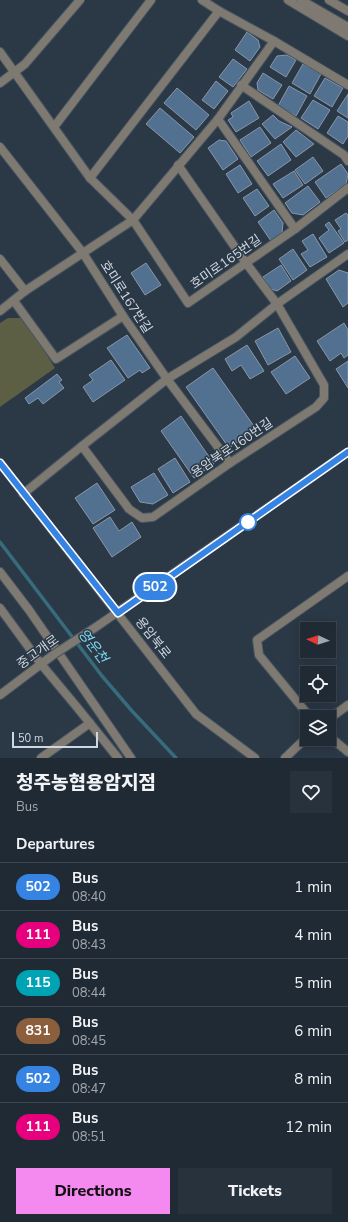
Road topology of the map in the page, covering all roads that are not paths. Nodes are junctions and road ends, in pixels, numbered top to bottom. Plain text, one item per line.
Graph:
1 (80, 0) edge
2 (151, 0) edge
3 (202, 0) edge
4 (288, 0) edge
5 (301, 0) edge
6 (329, 0) edge
7 (219, 11) junction
8 (348, 11) edge
9 (348, 27) edge
10 (348, 36) edge
11 (274, 41) junction
12 (0, 52) edge
13 (14, 72) junction
14 (0, 83) edge
15 (348, 85) edge
16 (241, 86) junction
17 (218, 119) junction
18 (54, 127) junction
19 (0, 147) edge
20 (348, 161) edge
21 (178, 165) junction
22 (90, 178) junction
23 (348, 188) edge
24 (133, 220) junction
25 (295, 229) junction
26 (83, 253) junction
27 (348, 254) edge
28 (0, 259) edge
29 (246, 263) junction
30 (25, 291) junction
31 (14, 301) junction
32 (277, 304) junction
33 (0, 311) edge
34 (123, 316) junction
35 (167, 379) junction
36 (82, 446) junction
37 (348, 452) edge
38 (0, 463) edge
39 (230, 463) junction
40 (23, 494) junction
41 (0, 572) edge
42 (348, 576) edge
43 (0, 608) edge
44 (118, 613) junction
45 (41, 664) junction
46 (0, 695) edge
47 (348, 705) edge
48 (304, 710) edge
49 (336, 714) edge
50 (90, 723) junction
51 (336, 742) edge
52 (300, 744) edge
53 (348, 752) edge
54 (41, 758) edge
55 (118, 758) edge
56 (130, 758) edge
57 (255, 758) edge
58 (285, 758) edge

1 - 13 street
2 - 18 street
3 - 7 street
4 - 10 street
5 - 9 street
6 - 8 street
7 - 11 street
7 - 22 street
11 - 15 street
11 - 16 street
12 - 13 street, 호미로165번길
13 - 14 street
13 - 18 street, 호미로165번길
16 - 17 street
16 - 20 street
17 - 21 street
17 - 25 street
18 - 22 street, 호미로165번길
19 - 26 street, 호미로167번길
21 - 24 street
21 - 29 street
22 - 24 street, 호미로165번길
23 - 25 street, 호미로165번길
24 - 26 street
24 - 29 street, 호미로165번길
25 - 29 street, 호미로165번길
26 - 30 street
26 - 34 street, 호미로167번길
27 - 32 street
28 - 30 street
29 - 32 street
30 - 31 street
31 - 33 street
31 - 34 street
32 - 35 street
32 - 39 street, 용암북로160번길
34 - 35 street, 호미로167번길
35 - 36 street
35 - 39 street, 호미로167번길
36 - 39 street, 용암북로160번길
36 - 40 street
37 - 44 street, 중고개로
38 - 40 street, 용암북로
40 - 44 street, 용암북로
41 - 56 street
42 - 48 street
43 - 45 street
44 - 45 street, 중고개로, bridge
44 - 57 street, 용암북로
45 - 46 street, 중고개로
45 - 50 street
47 - 49 street
50 - 54 street
50 - 55 street
51 - 53 street
52 - 58 street

